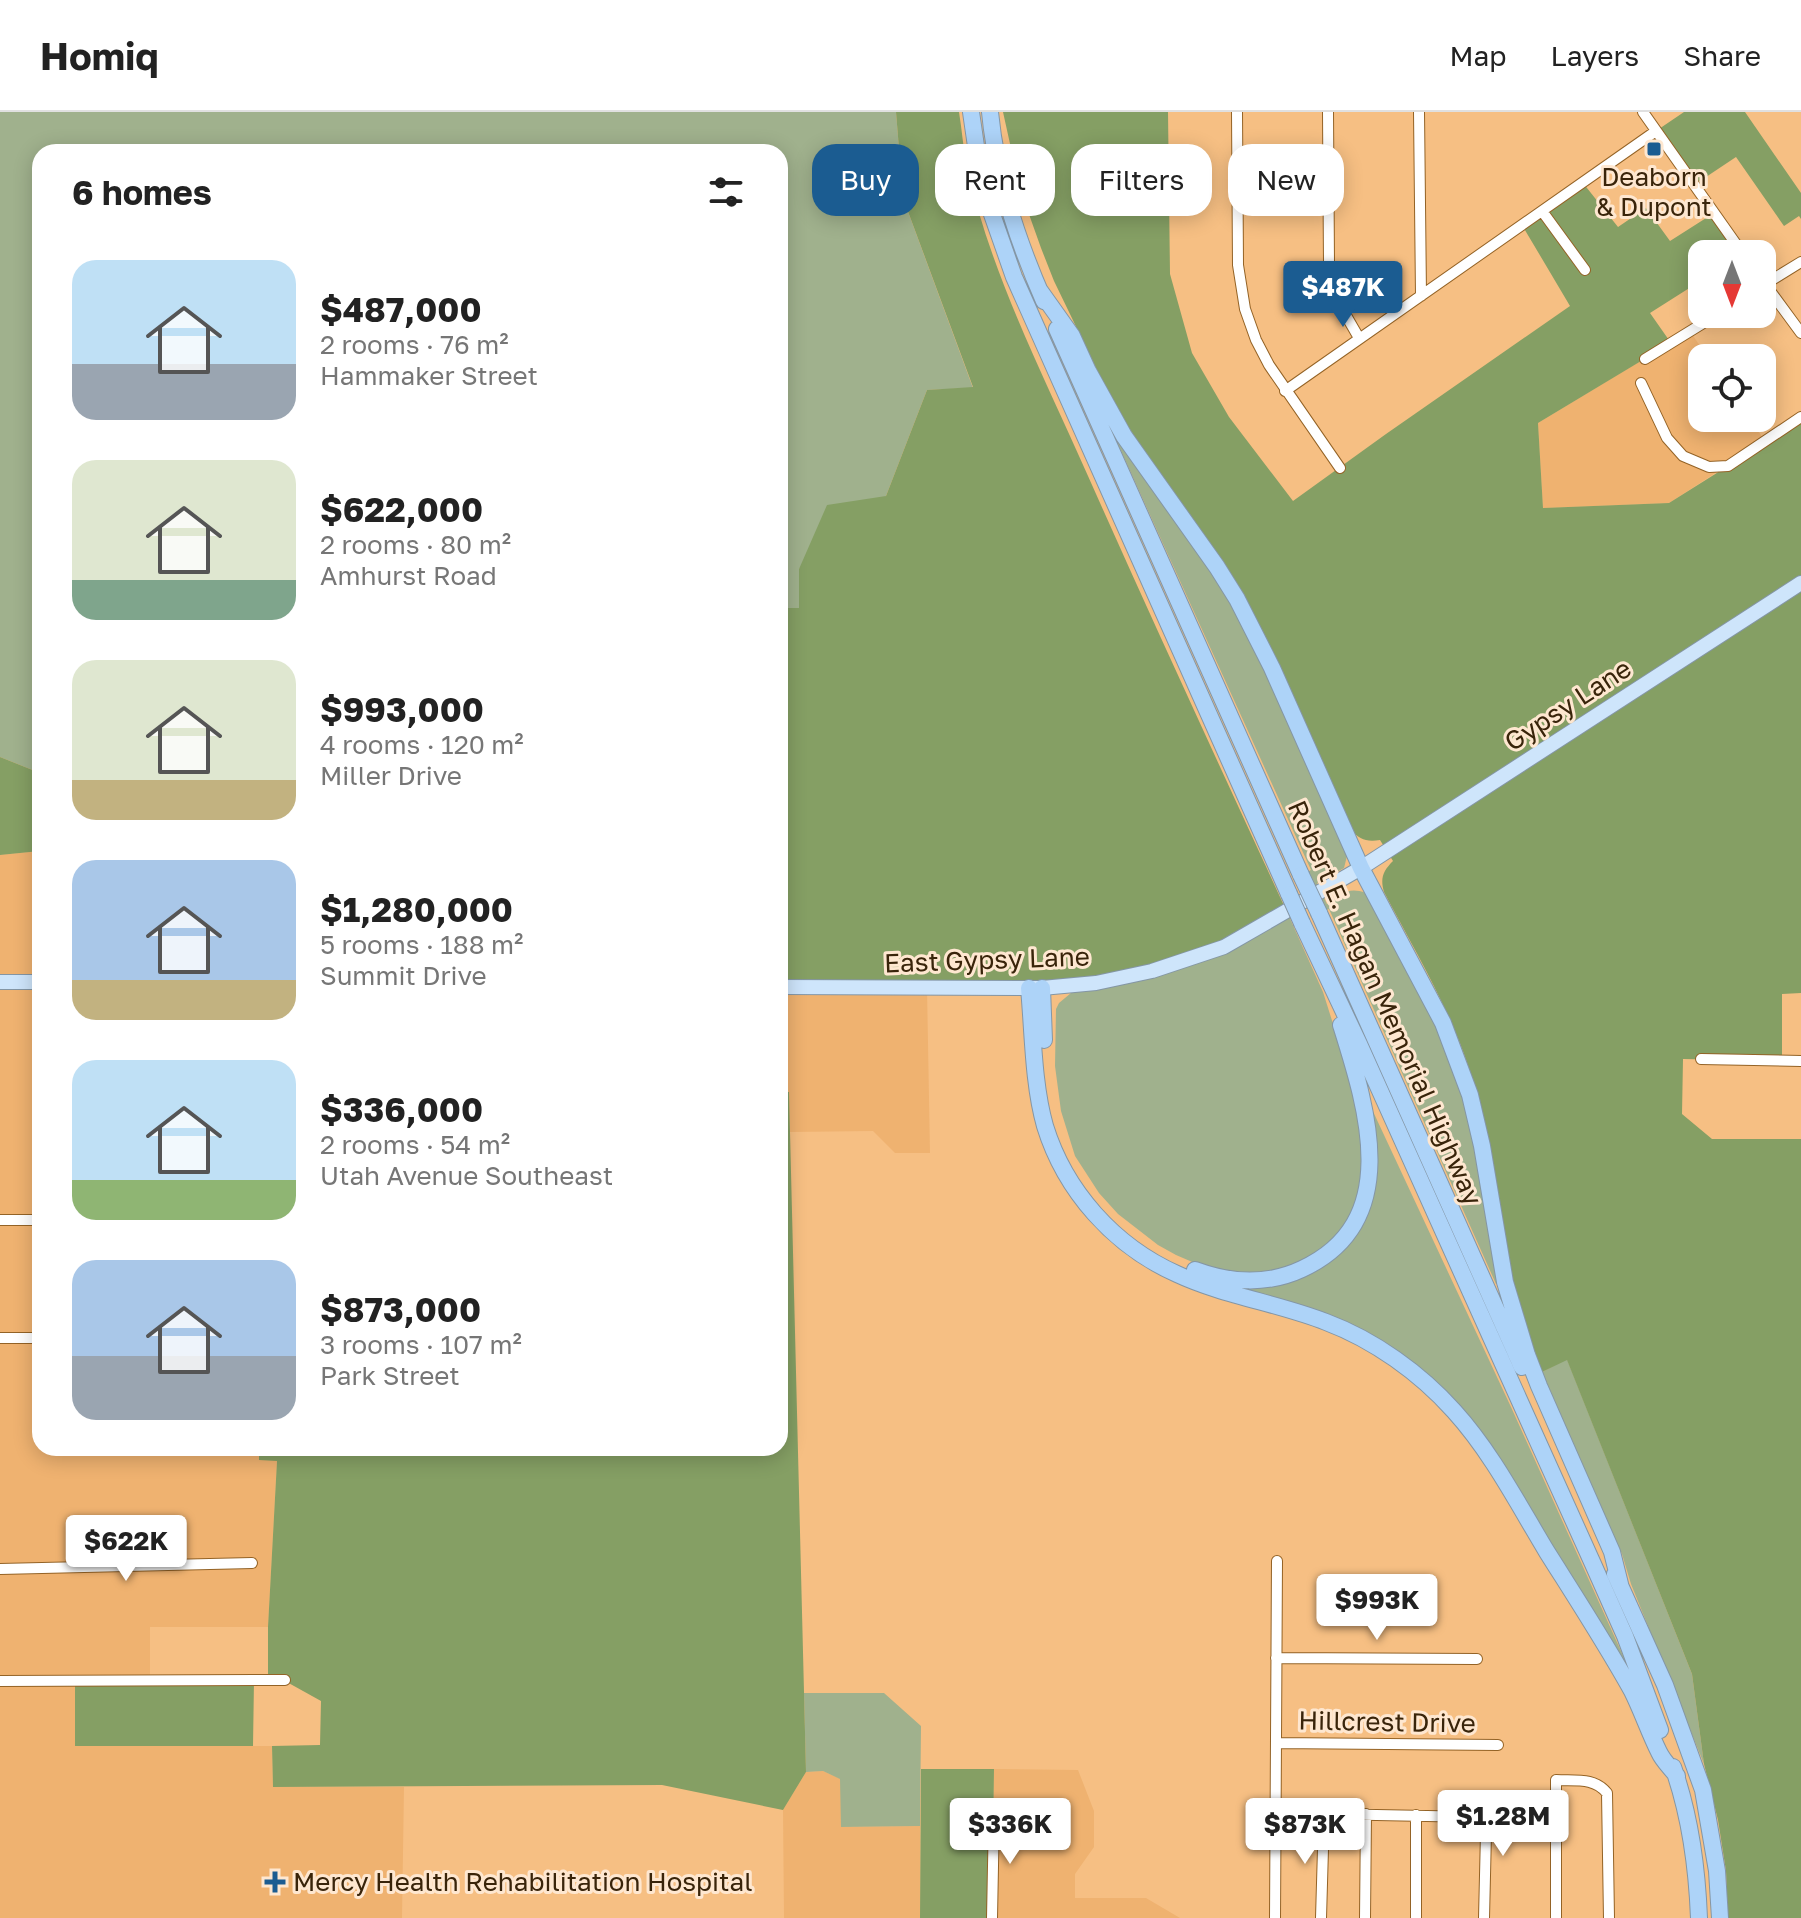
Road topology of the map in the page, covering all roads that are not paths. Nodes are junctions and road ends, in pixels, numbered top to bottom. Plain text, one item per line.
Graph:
1 (971, 112) edge
2 (990, 112) edge
3 (1237, 112) edge
4 (1328, 112) edge
5 (1419, 112) edge
6 (1643, 112) edge
7 (1656, 131) junction
8 (1542, 211) junction
9 (1733, 240) edge
10 (1801, 262) edge
11 (1419, 267) junction
12 (1585, 270) dead end
13 (1776, 276) edge
14 (1444, 280) junction
15 (1040, 291) junction
16 (1421, 296) junction
17 (1776, 301) edge
18 (1695, 328) edge
19 (1801, 333) edge
20 (1359, 338) junction
21 (1645, 359) dead end
22 (1641, 383) dead end
23 (1285, 391) junction
24 (1801, 417) edge
25 (1340, 468) dead end
26 (1801, 583) edge
27 (1361, 868) junction
28 (0, 982) edge
29 (32, 982) edge
30 (788, 987) edge
31 (1036, 988) junction
32 (1334, 993) junction
33 (1701, 1059) dead end
34 (1801, 1061) edge
35 (0, 1220) edge
36 (32, 1220) edge
37 (0, 1338) edge
38 (32, 1338) edge
39 (1277, 1561) dead end
40 (252, 1563) dead end
41 (0, 1569) edge
42 (1620, 1584) junction
43 (1276, 1658) junction
44 (1477, 1659) dead end
45 (285, 1680) dead end
46 (0, 1681) edge
47 (1276, 1743) junction
48 (1498, 1745) dead end
49 (1677, 1776) junction
50 (1276, 1813) junction
51 (994, 1814) dead end
52 (1324, 1814) junction
53 (1366, 1814) junction
54 (1416, 1815) junction
55 (992, 1918) edge
56 (1275, 1918) edge
57 (1321, 1918) edge
58 (1365, 1918) edge
59 (1416, 1918) edge
60 (1484, 1918) edge
61 (1556, 1918) edge
62 (1609, 1918) edge
63 (1699, 1918) edge
64 (1720, 1918) edge

1 - 32 highway, Robert E. Hagan Memorial Highway, bridge
2 - 15 highway, Robert E. Hagan Memorial Highway
3 - 23 street
4 - 20 street
5 - 11 street
6 - 7 street
7 - 8 street
7 - 9 street
8 - 12 street
8 - 14 street
10 - 13 street
11 - 14 street
11 - 16 street
14 - 16 street
15 - 27 highway
15 - 42 highway, Robert E. Hagan Memorial Highway, bridge
16 - 20 street
17 - 19 street
18 - 21 street
20 - 23 street
22 - 24 street
23 - 25 street
26 - 27 main road, Gypsy Lane
27 - 31 main road, East Gypsy Lane
27 - 42 highway
28 - 29 main road
30 - 31 main road, East Gypsy Lane
31 - 32 highway
31 - 49 highway
32 - 49 highway, Robert E. Hagan Memorial Highway
33 - 34 street
35 - 36 street
37 - 38 street
39 - 43 street
40 - 41 street
42 - 64 highway, Robert E. Hagan Memorial Highway
43 - 44 street
43 - 47 street
45 - 46 street
47 - 48 street, Hillcrest Drive
47 - 50 street
49 - 63 highway, Robert E. Hagan Memorial Highway
50 - 52 street
50 - 56 street
51 - 55 street
52 - 53 street
52 - 57 street
53 - 54 street
53 - 58 street
54 - 59 street
54 - 60 street
61 - 62 street

